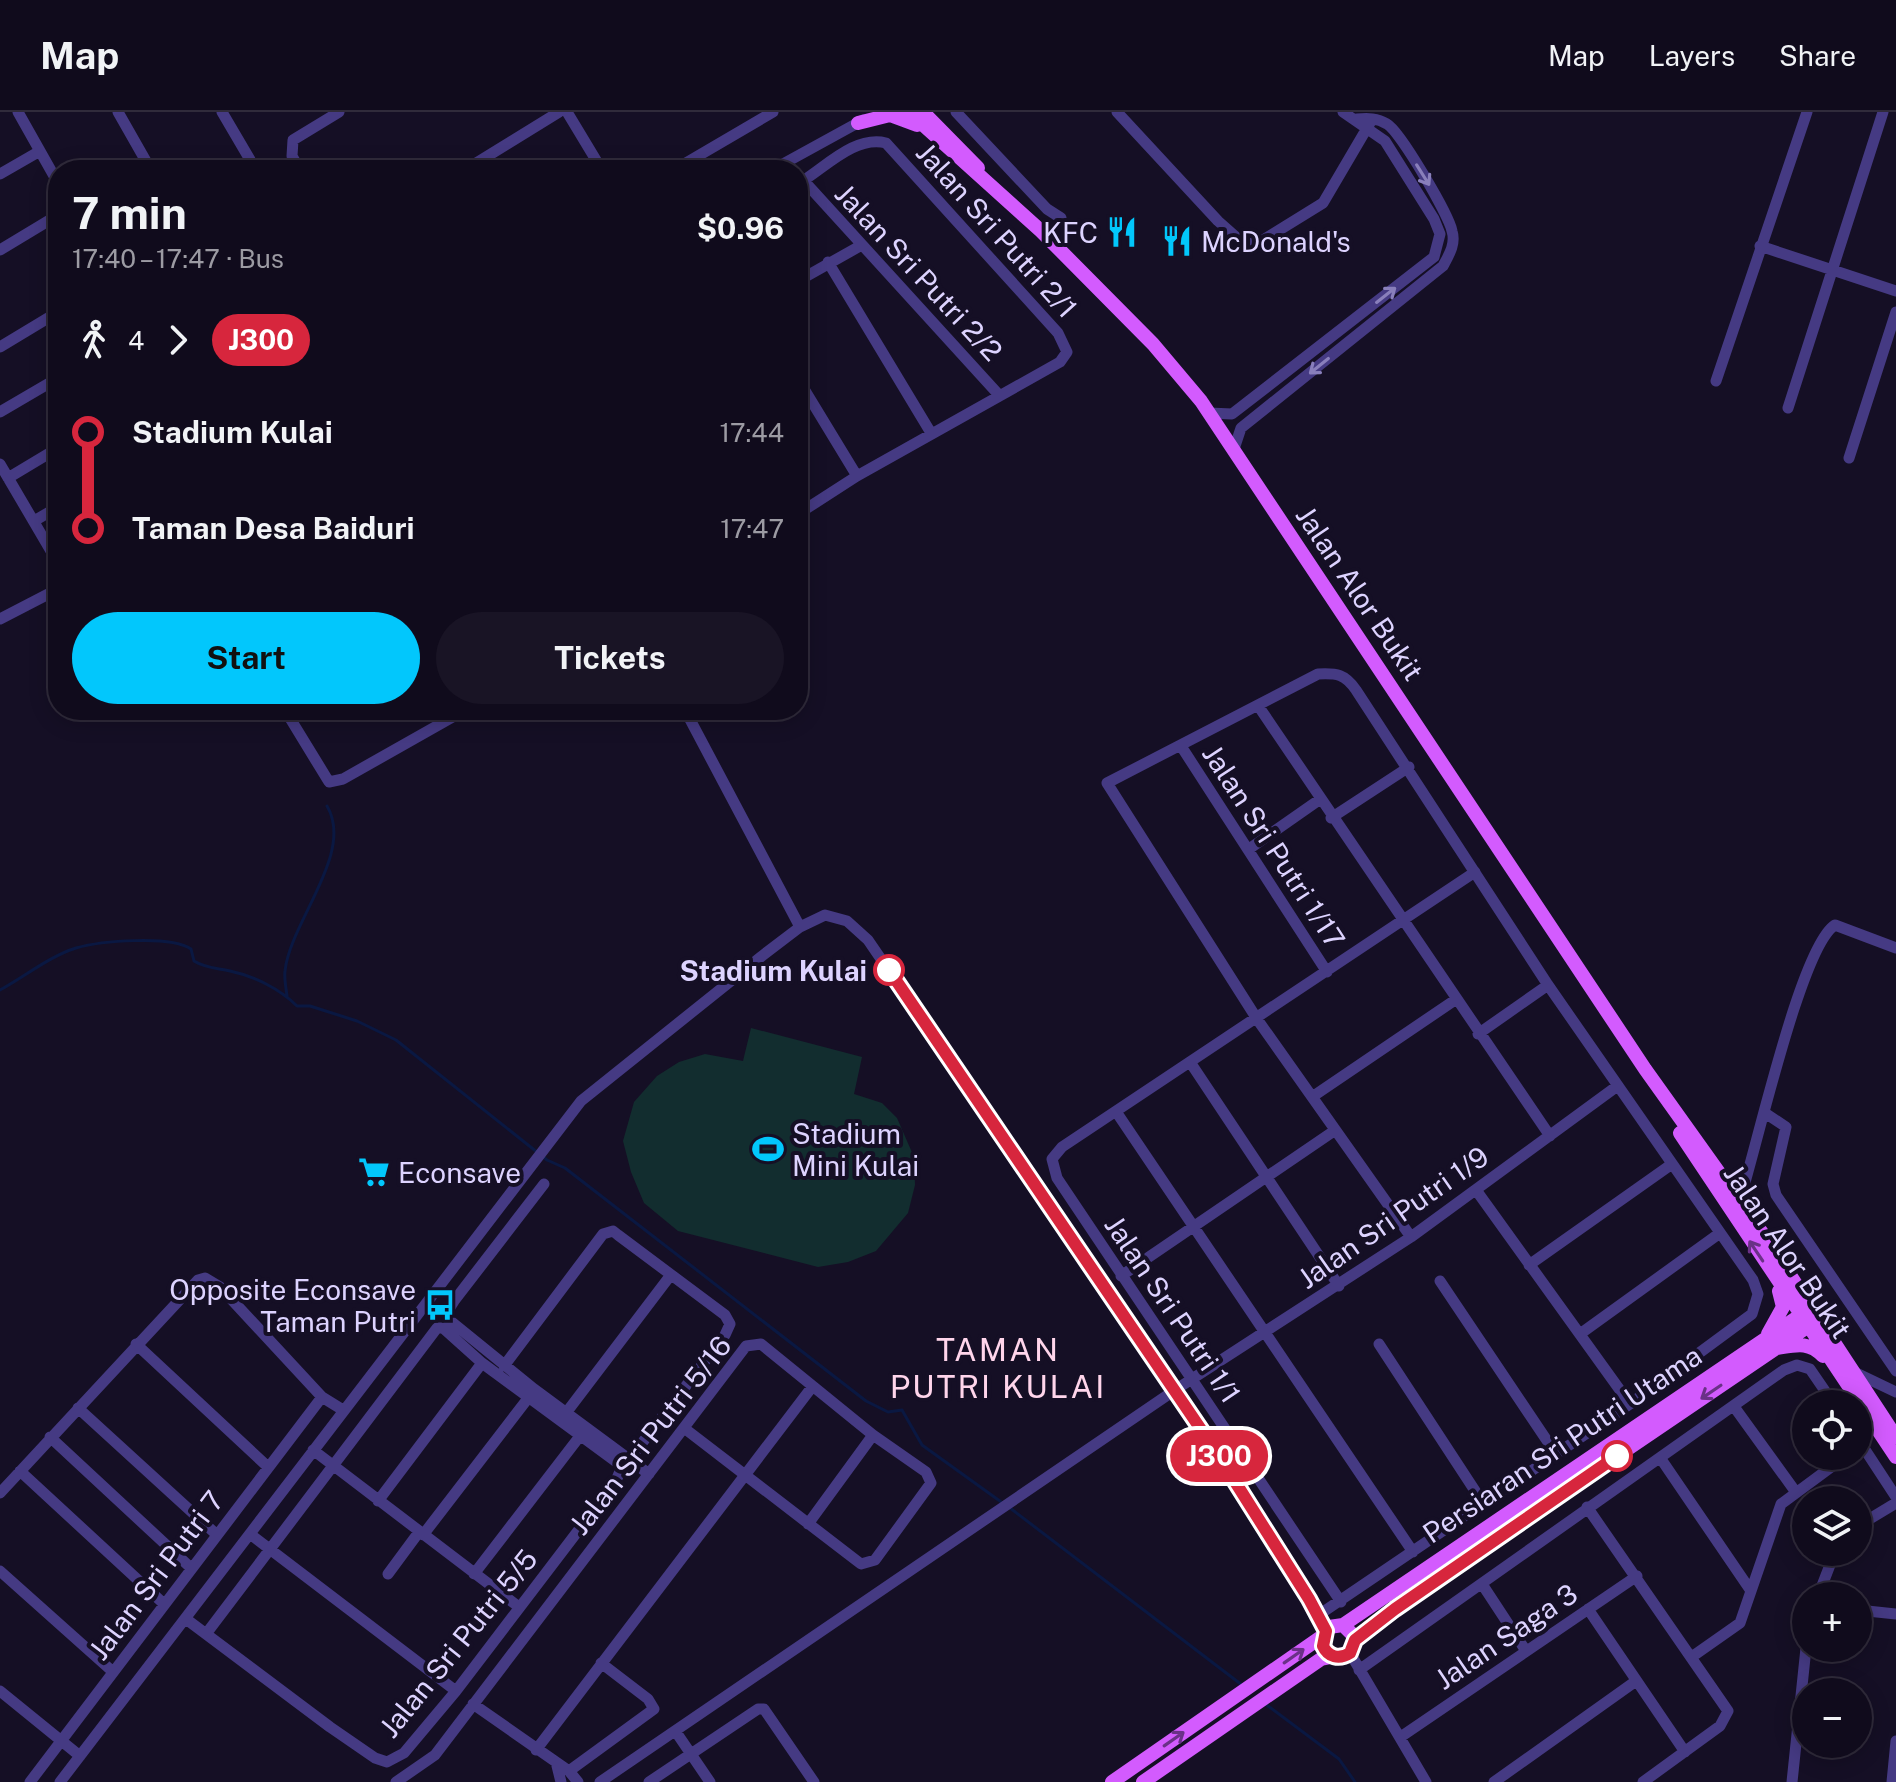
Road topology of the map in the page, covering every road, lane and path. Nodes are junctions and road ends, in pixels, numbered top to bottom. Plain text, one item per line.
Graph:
1 (18, 112) edge
2 (118, 112) edge
3 (222, 112) edge
4 (339, 112) edge
5 (559, 112) edge
6 (567, 112) edge
7 (773, 112) edge
8 (877, 112) edge
9 (909, 112) edge
10 (926, 112) edge
11 (956, 112) edge
12 (1117, 112) edge
13 (1343, 112) edge
14 (1807, 112) edge
15 (1882, 112) edge
16 (1375, 115) edge
17 (859, 116) edge
18 (1357, 119) junction
19 (1366, 129) junction
20 (943, 137) junction
21 (40, 151) junction
22 (145, 160) edge
23 (250, 160) edge
24 (294, 160) edge
25 (481, 160) edge
26 (596, 160) edge
27 (691, 160) edge
28 (789, 160) edge
29 (48, 165) edge
30 (0, 174) edge
31 (808, 178) edge
32 (808, 190) edge
33 (1061, 218) dead end
34 (48, 221) edge
35 (860, 246) junction
36 (1760, 246) junction
37 (0, 250) edge
38 (828, 262) junction
39 (1833, 270) junction
40 (808, 275) edge
41 (1896, 291) edge
42 (1896, 312) edge
43 (48, 317) edge
44 (2, 341) edge
45 (1716, 381) dead end
46 (48, 384) edge
47 (808, 395) edge
48 (999, 395) junction
49 (1788, 408) dead end
50 (0, 412) edge
51 (1209, 413) junction
52 (931, 433) junction
53 (1234, 449) junction
54 (48, 454) edge
55 (1849, 458) dead end
56 (0, 464) edge
57 (857, 476) junction
58 (8, 478) junction
59 (808, 508) edge
60 (48, 513) edge
61 (34, 521) junction
62 (48, 545) edge
63 (48, 594) edge
64 (0, 619) edge
65 (1259, 707) junction
66 (293, 720) edge
67 (447, 720) edge
68 (690, 720) edge
69 (1181, 746) junction
70 (1409, 767) junction
71 (1319, 800) junction
72 (1331, 818) junction
73 (1249, 849) junction
74 (1475, 872) junction
75 (1402, 921) junction
76 (800, 927) junction
77 (1896, 948) edge
78 (1327, 972) junction
79 (1548, 985) junction
80 (1455, 1000) junction
81 (1257, 1019) junction
82 (1478, 1034) junction
83 (1190, 1062) junction
84 (1645, 1069) junction
85 (1616, 1087) junction
86 (1312, 1097) junction
87 (1117, 1113) junction
88 (1765, 1113) junction
89 (1334, 1131) junction
90 (1550, 1136) junction
91 (1672, 1164) junction
92 (1266, 1178) junction
93 (544, 1184) dead end
94 (1476, 1190) junction
95 (1740, 1203) junction
96 (1734, 1218) junction
97 (1194, 1226) junction
98 (1720, 1233) junction
99 (1411, 1237) junction
100 (1529, 1265) junction
101 (670, 1276) junction
102 (1121, 1276) junction
103 (1440, 1281) dead end
104 (1778, 1284) junction
105 (1339, 1286) junction
106 (1809, 1318) junction
107 (1266, 1331) junction
108 (1580, 1334) junction
109 (1771, 1343) junction
110 (136, 1344) junction
111 (1379, 1344) dead end
112 (482, 1363) junction
113 (504, 1366) junction
114 (1896, 1371) edge
115 (1846, 1373) junction
116 (1192, 1379) junction
117 (812, 1387) junction
118 (1175, 1390) junction
119 (1824, 1390) edge
120 (1896, 1392) edge
121 (322, 1397) junction
122 (529, 1397) junction
123 (1630, 1404) junction
124 (78, 1408) junction
125 (1735, 1408) junction
126 (343, 1410) junction
127 (566, 1413) junction
128 (684, 1428) junction
129 (873, 1435) junction
130 (580, 1436) junction
131 (50, 1437) junction
132 (1896, 1437) edge
133 (313, 1450) junction
134 (1556, 1454) junction
135 (1896, 1457) edge
136 (1661, 1459) junction
137 (626, 1463) junction
138 (1872, 1464) edge
139 (332, 1465) junction
140 (268, 1467) junction
141 (1826, 1470) edge
142 (20, 1471) junction
143 (649, 1474) junction
144 (744, 1476) junction
145 (1802, 1486) edge
146 (1792, 1487) edge
147 (0, 1493) edge
148 (1792, 1494) edge
149 (1896, 1500) edge
150 (378, 1501) junction
151 (1483, 1503) junction
152 (1587, 1507) junction
153 (1872, 1516) edge
154 (808, 1524) junction
155 (421, 1533) junction
156 (250, 1534) junction
157 (217, 1535) junction
158 (269, 1549) junction
159 (1413, 1552) junction
160 (191, 1568) junction
161 (0, 1571) edge
162 (388, 1574) dead end
163 (474, 1574) junction
164 (1637, 1576) junction
165 (1482, 1584) junction
166 (1751, 1591) junction
167 (1309, 1599) junction
168 (1341, 1602) junction
169 (164, 1604) junction
170 (519, 1607) junction
171 (1588, 1609) junction
172 (1872, 1611) edge
173 (1323, 1612) junction
174 (1896, 1614) edge
175 (186, 1619) junction
176 (1332, 1629) junction
177 (206, 1634) junction
178 (1352, 1647) junction
179 (1526, 1651) junction
180 (1693, 1656) junction
181 (1334, 1657) junction
182 (1805, 1662) edge
183 (601, 1663) junction
184 (1359, 1670) junction
185 (112, 1671) junction
186 (1636, 1681) junction
187 (0, 1691) edge
188 (456, 1691) junction
189 (473, 1704) junction
190 (676, 1732) junction
191 (1402, 1736) junction
192 (61, 1741) junction
193 (1896, 1741) edge
194 (536, 1750) junction
195 (1685, 1752) junction
196 (691, 1754) junction
197 (80, 1756) junction
198 (560, 1776) edge
199 (30, 1782) edge
200 (60, 1782) edge
201 (396, 1782) edge
202 (578, 1782) edge
203 (600, 1782) edge
204 (649, 1782) edge
205 (710, 1782) edge
206 (814, 1782) edge
207 (1112, 1782) edge
208 (1143, 1782) edge
209 (1426, 1782) edge
210 (1494, 1782) edge
211 (1643, 1782) edge
212 (1792, 1782) edge
213 (1892, 1782) edge

1 - 21 street
2 - 22 street
3 - 23 street
4 - 24 street
5 - 25 street
6 - 26 street
7 - 27 street
8 - 17 street
9 - 20 main road, Jalan Alor Bukit
10 - 20 main road
11 - 33 street
12 - 19 street
13 - 18 street
14 - 36 street
15 - 39 street
16 - 18 street
16 - 19 street
16 -> 53 street
17 - 20 main road
17 - 28 street
18 - 19 street
51 -> 19 street
20 - 51 main road, Jalan Alor Bukit
21 - 29 street
21 - 30 street
31 - 48 street, Jalan Sri Putri 2/1
32 - 35 street, Jalan Sri Putri 2/2
34 - 37 street
35 - 38 street
35 - 48 street, Jalan Sri Putri 2/2
36 - 39 street
36 - 45 street
38 - 40 street
38 - 52 street
39 - 41 street
39 - 49 street
42 - 55 street
43 - 44 street
46 - 50 street
47 - 57 street
48 - 52 street
51 - 53 main road, Jalan Alor Bukit
52 - 57 street
53 - 84 main road, Jalan Alor Bukit
54 - 58 street
56 - 58 street
57 - 59 street
58 - 61 street
60 - 61 street
61 - 62 street
63 - 64 street
65 - 69 street
65 - 70 street
65 - 71 street
66 - 67 street
68 - 76 street
69 - 73 street, Jalan Sri Putri 1/17
69 - 81 street
70 - 72 street
70 - 74 street
71 - 72 street
71 - 73 street
72 - 75 street
73 - 78 street, Jalan Sri Putri 1/17
74 - 75 street
74 - 79 street
75 - 78 street
75 - 80 street
76 - 118 street
76 - 126 street
77 - 88 street
78 - 81 street
79 - 82 street
79 - 85 street
80 - 82 street
80 - 86 street
81 - 83 street
81 - 86 street
82 - 90 street
83 - 87 street
83 - 92 street
84 - 95 main road, Jalan Alor Bukit
84 - 96 main road, Jalan Alor Bukit
85 - 90 street, Jalan Sri Putri 1/9
85 - 91 street
86 - 89 street
87 - 97 street
87 - 102 street, Jalan Sri Putri 1/1
88 - 95 street
88 - 114 street
89 - 92 street
89 - 99 street
90 - 94 street, Jalan Sri Putri 1/9
91 - 98 street
91 - 100 street
92 - 97 street
92 - 105 street
93 - 113 street
94 - 99 street, Jalan Sri Putri 1/9
94 - 100 street
95 - 96 street
95 - 106 main road, Jalan Alor Bukit
104 -> 96 main road, Jalan Alor Bukit
97 - 102 street
97 - 107 street
98 - 108 street
98 - 123 street
99 - 105 street, Jalan Sri Putri 1/9
100 - 108 street
101 - 113 street
101 - 127 street
101 - 137 street, Jalan Sri Putri 5/5
102 - 116 street, Jalan Sri Putri 1/1
103 - 134 street
104 - 106 main road, Jalan Alor Bukit
104 - 109 main road
105 - 107 street, Jalan Sri Putri 1/9
106 - 109 main road, Persiaran Sri Putri Utama
106 - 115 main road, Jalan Alor Bukit
107 - 116 street, Jalan Sri Putri 1/9
107 - 159 street
108 - 123 street
109 - 115 main road
109 - 176 main road, Persiaran Sri Putri Utama
109 -> 178 main road, Persiaran Sri Putri Utama
110 - 121 street
110 - 124 street
110 - 140 street
111 - 151 street
112 - 122 street
112 - 139 street
112 - 150 street
113 - 127 street
115 - 120 street
115 - 132 main road, Jalan Alor Bukit
115 - 135 main road, Jalan Alor Bukit
116 - 118 street, Jalan Sri Putri 1/9
116 - 168 street, Jalan Sri Putri 1/1
117 - 128 street, Jalan Sri Putri 5/16
117 - 129 street
117 - 144 street
118 - 167 street
118 - 190 street, Jalan Sri Putri 1/9
119 - 125 street
121 - 126 street
121 - 140 street, Jalan Sri Putri 7
122 - 130 street
122 - 155 street
123 - 134 street
124 - 131 street
124 - 157 street
125 - 136 street
125 - 146 street
126 - 133 street
127 - 137 street
128 - 143 street, Jalan Sri Putri 5/16
128 - 144 street
129 - 154 street
129 - 154 street
130 - 137 street
130 - 163 street
131 - 142 street
131 - 160 street
133 - 139 street
133 - 156 street
134 - 151 street
136 - 152 street
136 - 166 street
137 - 143 street
137 - 170 street, Jalan Sri Putri 5/5
138 - 149 street
139 - 150 street
139 - 158 street
140 - 157 street, Jalan Sri Putri 7
141 - 145 street
142 - 147 street
142 - 169 street
143 - 189 street, Jalan Sri Putri 5/16
144 - 154 street
144 - 183 street
148 - 166 street
149 - 153 street
150 - 155 street
151 - 159 street
152 - 164 street
152 - 165 street
155 - 162 street
155 - 163 street
156 - 158 street
156 - 175 street
157 - 160 street, Jalan Sri Putri 7
158 - 177 street
158 - 188 street
159 - 168 street
160 - 169 street, Jalan Sri Putri 7
161 - 185 street
163 - 170 street
164 - 171 street, Jalan Saga 3
164 - 180 street
165 - 179 street
165 - 184 street
166 - 180 street
167 - 173 street
167 - 176 street
168 - 173 street
169 - 185 street, Jalan Sri Putri 7
170 - 188 street, Jalan Sri Putri 5/5
171 - 179 street, Jalan Saga 3
171 - 186 street
172 - 174 street
173 - 176 street
175 - 177 street, Jalan Sri Putri 5/5
175 - 197 street
176 - 178 main road
176 - 181 main road
207 -> 176 main road, Persiaran Sri Putri Utama
177 - 188 street, Jalan Sri Putri 5/5
178 - 181 main road
178 - 184 street
179 - 191 street, Jalan Saga 3
180 - 195 street
181 - 208 main road
182 - 212 street
183 - 194 street
183 - 198 street
184 - 191 street
185 - 192 street, Jalan Sri Putri 7
186 - 195 street
186 - 210 street
187 - 192 street
189 - 194 street
189 - 201 street, Jalan Sri Putri 5/16
190 - 196 street
190 - 203 street, Jalan Sri Putri 1/9
191 - 209 street
192 - 197 street
192 - 199 street, Jalan Sri Putri 7
193 - 213 street
194 - 198 street
195 - 211 street
196 - 204 street
196 - 205 street
196 - 206 street
197 - 200 street
198 - 202 street

